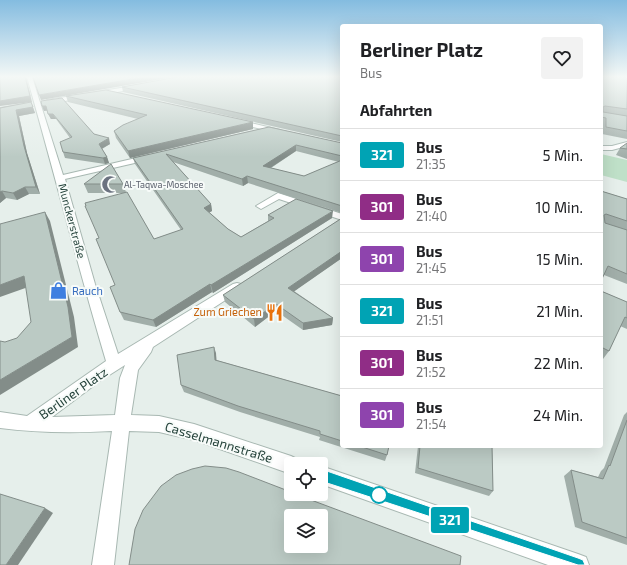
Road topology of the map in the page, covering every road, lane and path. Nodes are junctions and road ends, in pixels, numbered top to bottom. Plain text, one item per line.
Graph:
1 (38, 103) edge
2 (34, 104) joint
3 (234, 121) edge
4 (269, 129) junction
5 (284, 132) edge
6 (254, 133) edge
7 (627, 144) edge
8 (603, 148) edge
9 (161, 154) edge
10 (60, 178) junction
11 (261, 206) dead end
12 (340, 217) edge
13 (340, 220) edge
14 (329, 228) edge
15 (244, 282) edge
16 (159, 337) junction
17 (114, 364) junction
18 (0, 420) edge
19 (122, 423) junction
20 (30, 424) junction
21 (284, 463) edge
22 (328, 477) edge
23 (102, 565) edge
24 (578, 565) edge

1 - 2 street
2 - 10 street, Munckerstraße
3 - 4 street
4 - 5 street
4 - 6 street
7 - 8 street
9 - 10 street
10 - 17 street, Munckerstraße
11 - 12 street
13 - 14 street
15 - 16 street
16 - 17 street, Berliner Platz
16 - 19 street
17 - 20 street, Berliner Platz
18 - 20 street, Berliner Platz
19 - 20 street, Berliner Platz
19 - 21 street, Casselmannstraße
19 - 23 street
22 - 24 street

